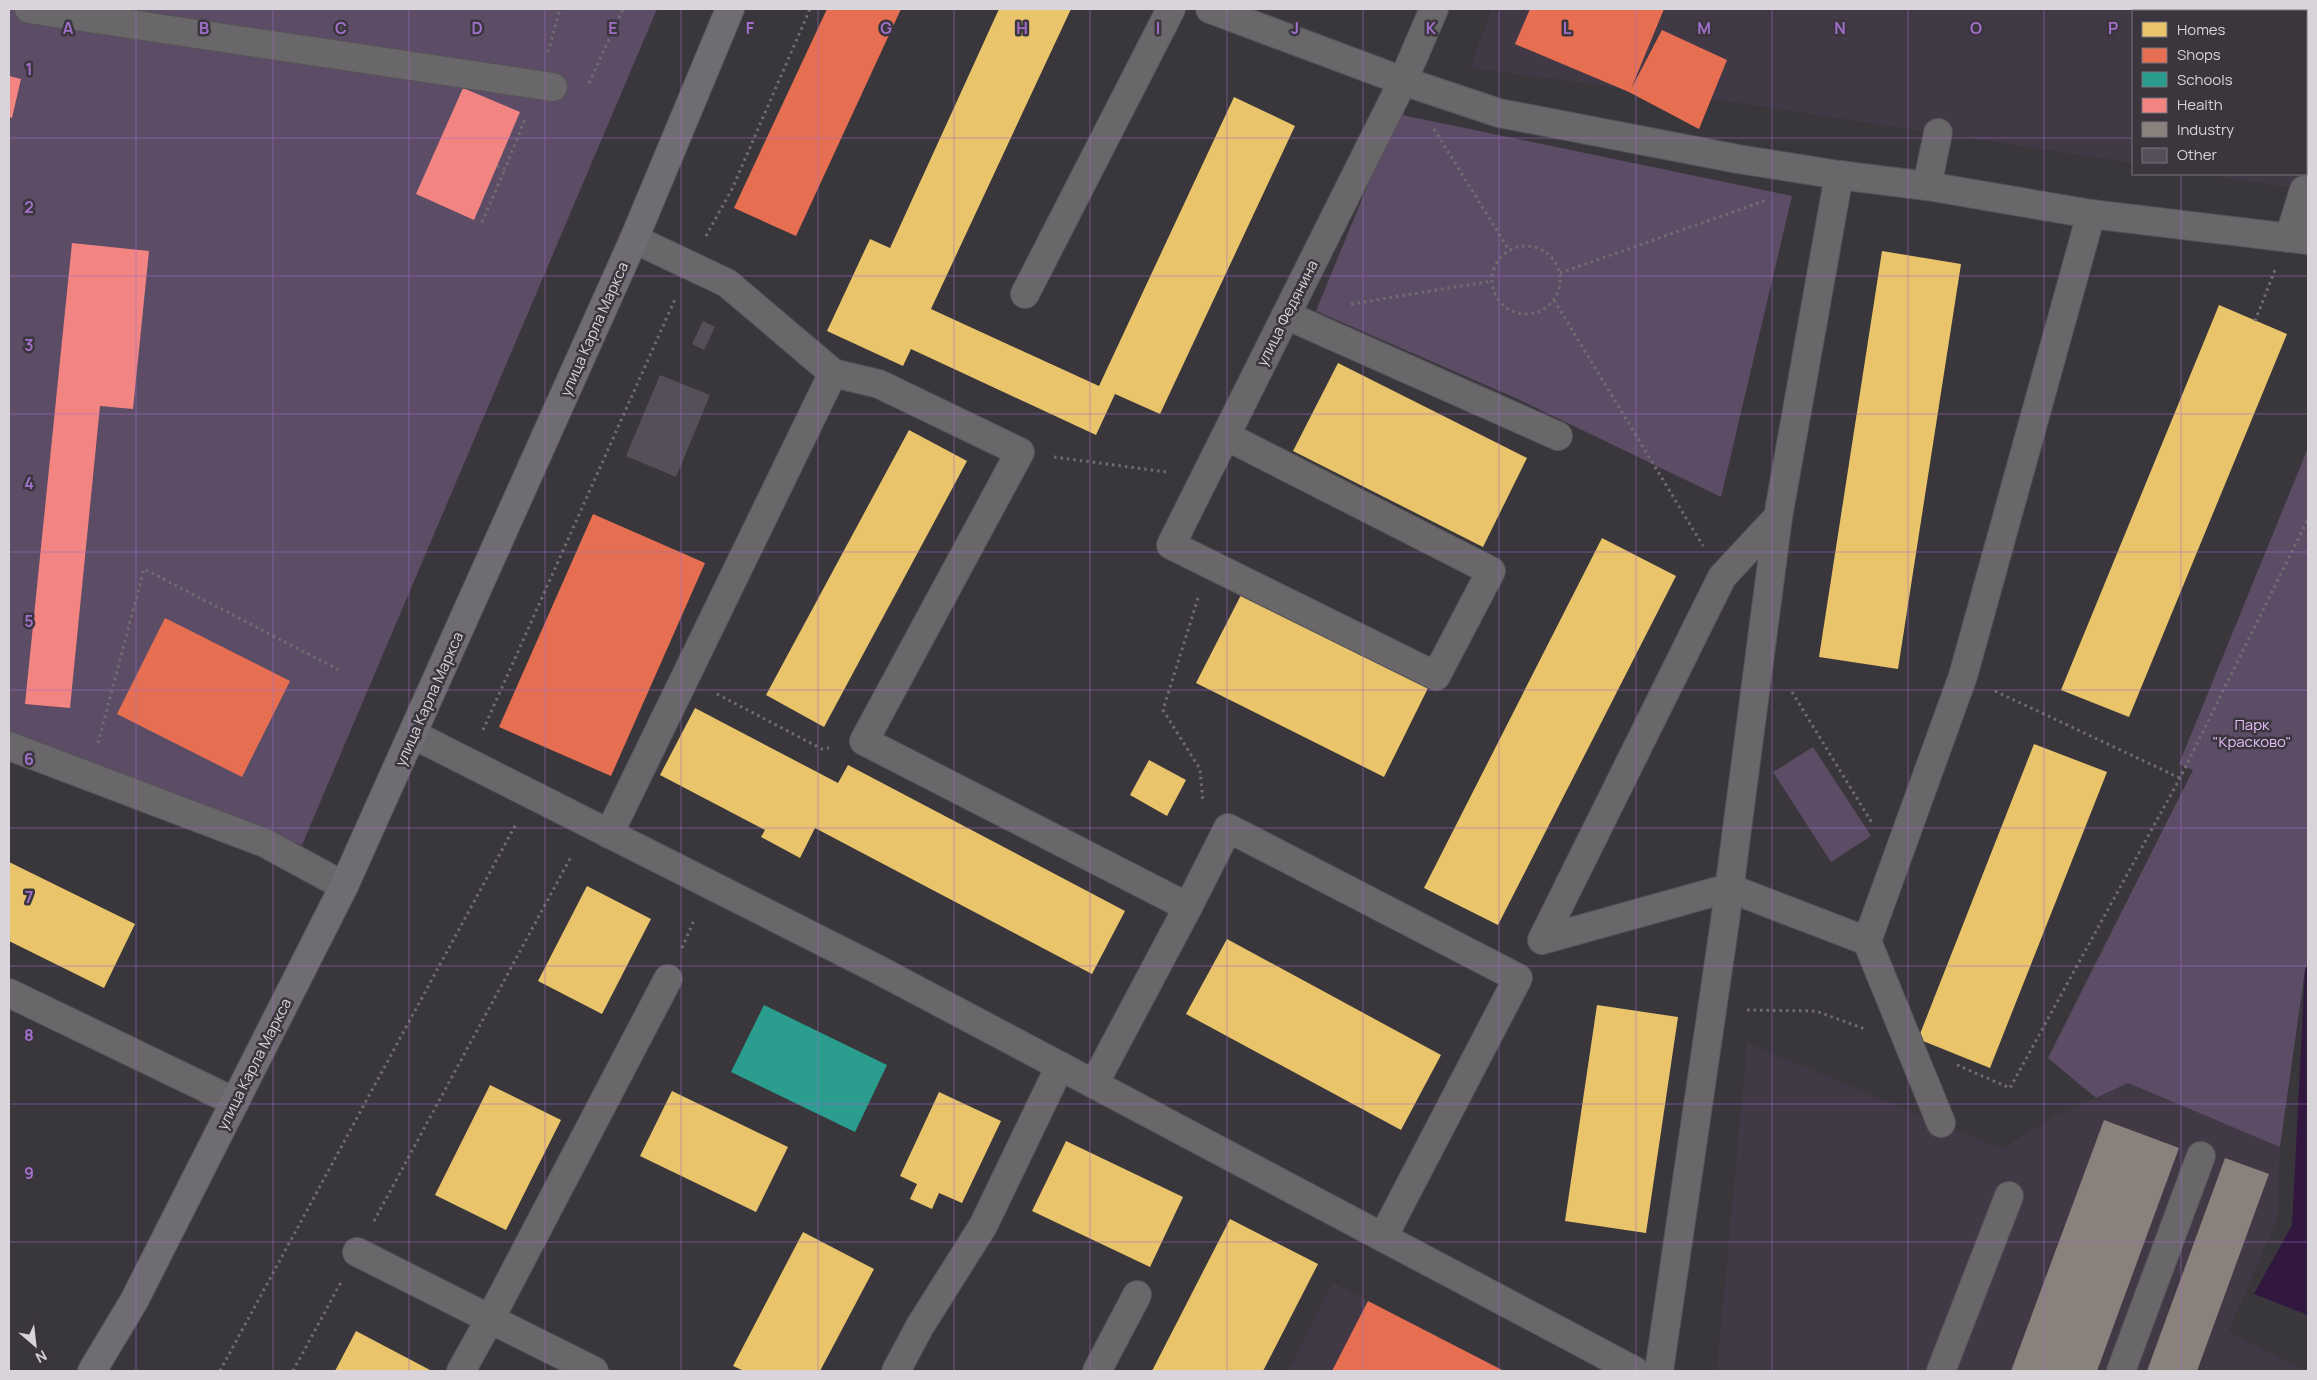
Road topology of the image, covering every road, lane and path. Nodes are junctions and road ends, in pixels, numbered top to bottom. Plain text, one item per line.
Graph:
1 (30, 9) edge
2 (560, 9) edge
3 (623, 9) edge
4 (730, 9) edge
5 (810, 9) edge
6 (1171, 9) edge
7 (1210, 9) edge
8 (1434, 9) edge
9 (1403, 81) junction
10 (546, 86) junction
11 (586, 91) dead end
12 (1938, 133) dead end
13 (497, 166) dead end
14 (505, 169) junction
15 (1839, 175) junction
16 (1927, 186) junction
17 (2304, 190) dead end
18 (1774, 198) dead end
19 (2091, 214) junction
20 (482, 222) dead end
21 (634, 239) junction
22 (2298, 239) edge
23 (1509, 250) junction
24 (690, 266) junction
25 (2276, 267) dead end
26 (1560, 272) junction
27 (1492, 281) junction
28 (1025, 294) dead end
29 (1344, 305) dead end
30 (1286, 315) junction
31 (2255, 320) dead end
32 (833, 373) junction
33 (1226, 436) junction
34 (1558, 436) dead end
35 (1020, 452) junction
36 (1205, 478) junction
37 (1778, 517) junction
38 (2308, 519) edge
39 (1209, 564) junction
40 (339, 670) dead end
41 (1963, 676) junction
42 (685, 678) junction
43 (414, 735) junction
44 (864, 741) junction
45 (9, 746) edge
46 (468, 762) junction
47 (89, 777) junction
48 (2180, 778) junction
49 (532, 795) junction
50 (1204, 813) dead end
51 (600, 829) junction
52 (710, 884) junction
53 (344, 886) junction
54 (1729, 888) junction
55 (1188, 907) junction
56 (1867, 941) junction
57 (668, 979) joint
58 (9, 993) edge
59 (1712, 1010) junction
60 (1909, 1046) junction
61 (1060, 1066) junction
62 (1094, 1084) junction
63 (235, 1102) junction
64 (1941, 1123) dead end
65 (2201, 1156) dead end
66 (2009, 1196) dead end
67 (1383, 1237) junction
68 (357, 1252) junction
69 (1137, 1294) dead end
70 (490, 1319) junction
71 (92, 1371) edge
72 (220, 1371) edge
73 (293, 1371) edge
74 (461, 1371) edge
75 (594, 1371) edge
76 (896, 1371) edge
77 (1098, 1371) edge
78 (1635, 1371) edge
79 (1659, 1371) edge
80 (1941, 1371) edge
81 (2121, 1371) edge

1 - 10 street
2 - 10 path
3 - 11 path
4 - 21 main road, улица Карла Маркса
5 - 24 path
6 - 28 street
7 - 9 street
8 - 9 street, улица Федянина
9 - 15 street
9 - 23 path
9 - 30 street, улица Федянина
10 - 14 path
12 - 16 street
13 - 14 path
14 - 20 path
15 - 16 street
15 - 37 street
16 - 19 street
17 - 22 street
18 - 26 path
19 - 22 street
19 - 41 street
21 - 24 street
21 - 43 main road, улица Карла Маркса
23 - 26 path
23 - 27 path
24 - 32 street
24 - 46 path
25 - 31 path
26 - 27 path
27 - 29 path
30 - 33 street, улица Федянина
30 - 34 street
32 - 35 street
32 - 42 street
33 - 36 street, улица Федянина
33 - 39 street
35 - 36 path
35 - 44 street
36 - 39 street, улица Федянина
37 - 54 street
37 - 54 street
38 - 48 path
39 - 50 path
40 - 47 path
41 - 48 path
41 - 56 street
42 - 44 path
42 - 51 street
43 - 46 street
43 - 53 main road, улица Карла Маркса
44 - 55 street
45 - 47 street
46 - 49 street
47 - 53 street
48 - 60 path
49 - 51 street
49 - 72 path
51 - 52 street
51 - 68 path
52 - 57 path
52 - 61 street
53 - 63 main road, улица Карла Маркса
54 - 56 street
54 - 59 street
55 - 62 street
55 - 67 street
56 - 60 street
57 - 70 street
58 - 63 street
59 - 60 path
59 - 79 street
60 - 64 street
61 - 62 street
61 - 76 street
62 - 67 street
63 - 71 main road, улица Карла Маркса
65 - 81 street
66 - 80 street
67 - 78 street
68 - 70 street
68 - 73 path
69 - 77 street
70 - 74 street
70 - 75 street

